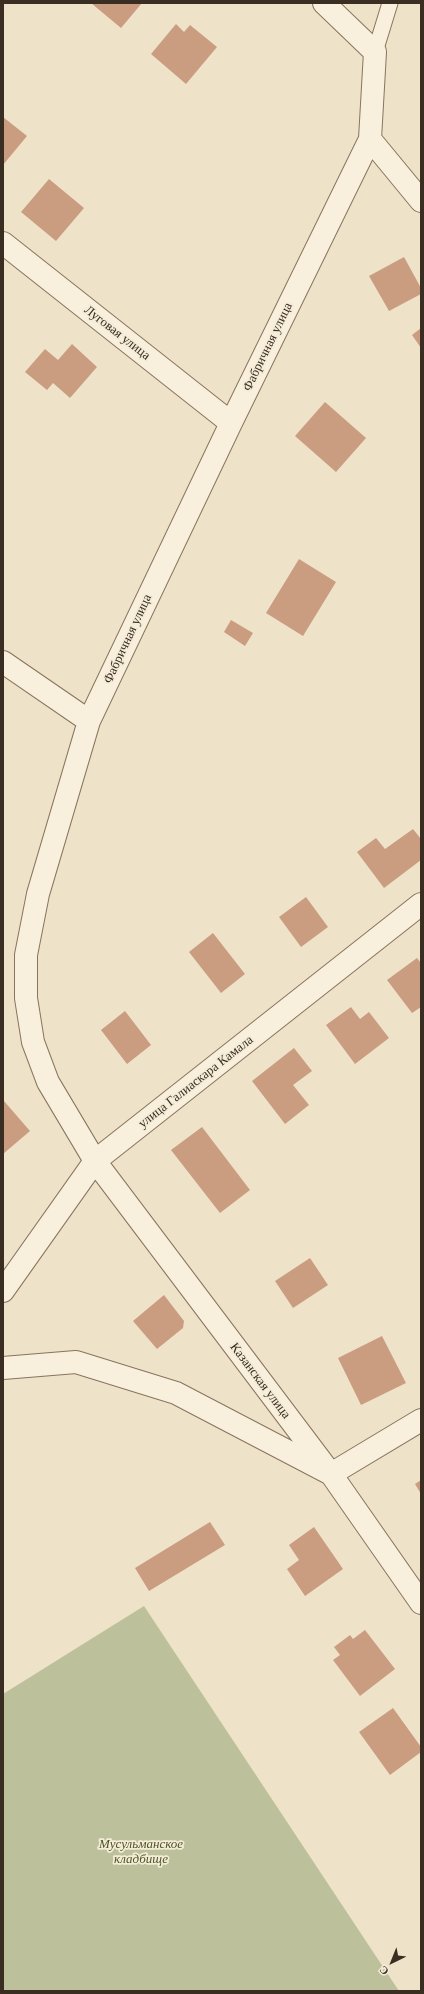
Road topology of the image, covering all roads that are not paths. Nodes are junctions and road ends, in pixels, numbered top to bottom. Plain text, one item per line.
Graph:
1 (324, 3) edge
2 (390, 3) edge
3 (375, 52) junction
4 (370, 139) junction
5 (421, 201) edge
6 (3, 243) edge
7 (231, 424) junction
8 (3, 662) edge
9 (89, 721) junction
10 (421, 904) edge
11 (95, 1162) junction
12 (3, 1291) edge
13 (3, 1368) edge
14 (421, 1420) edge
15 (331, 1474) junction
16 (421, 1603) edge

1 - 3 street
2 - 3 lane
3 - 4 street
4 - 5 street
4 - 7 street, Фабричная улица
6 - 7 street, Луговая улица
7 - 9 street, Фабричная улица
8 - 9 street
9 - 11 street, Фабричная улица
10 - 11 street, улица Галиаскара Камала
11 - 12 street, улица Галиаскара Камала
11 - 15 street, Казанская улица
13 - 15 street
14 - 15 street
15 - 16 street, Казанская улица

